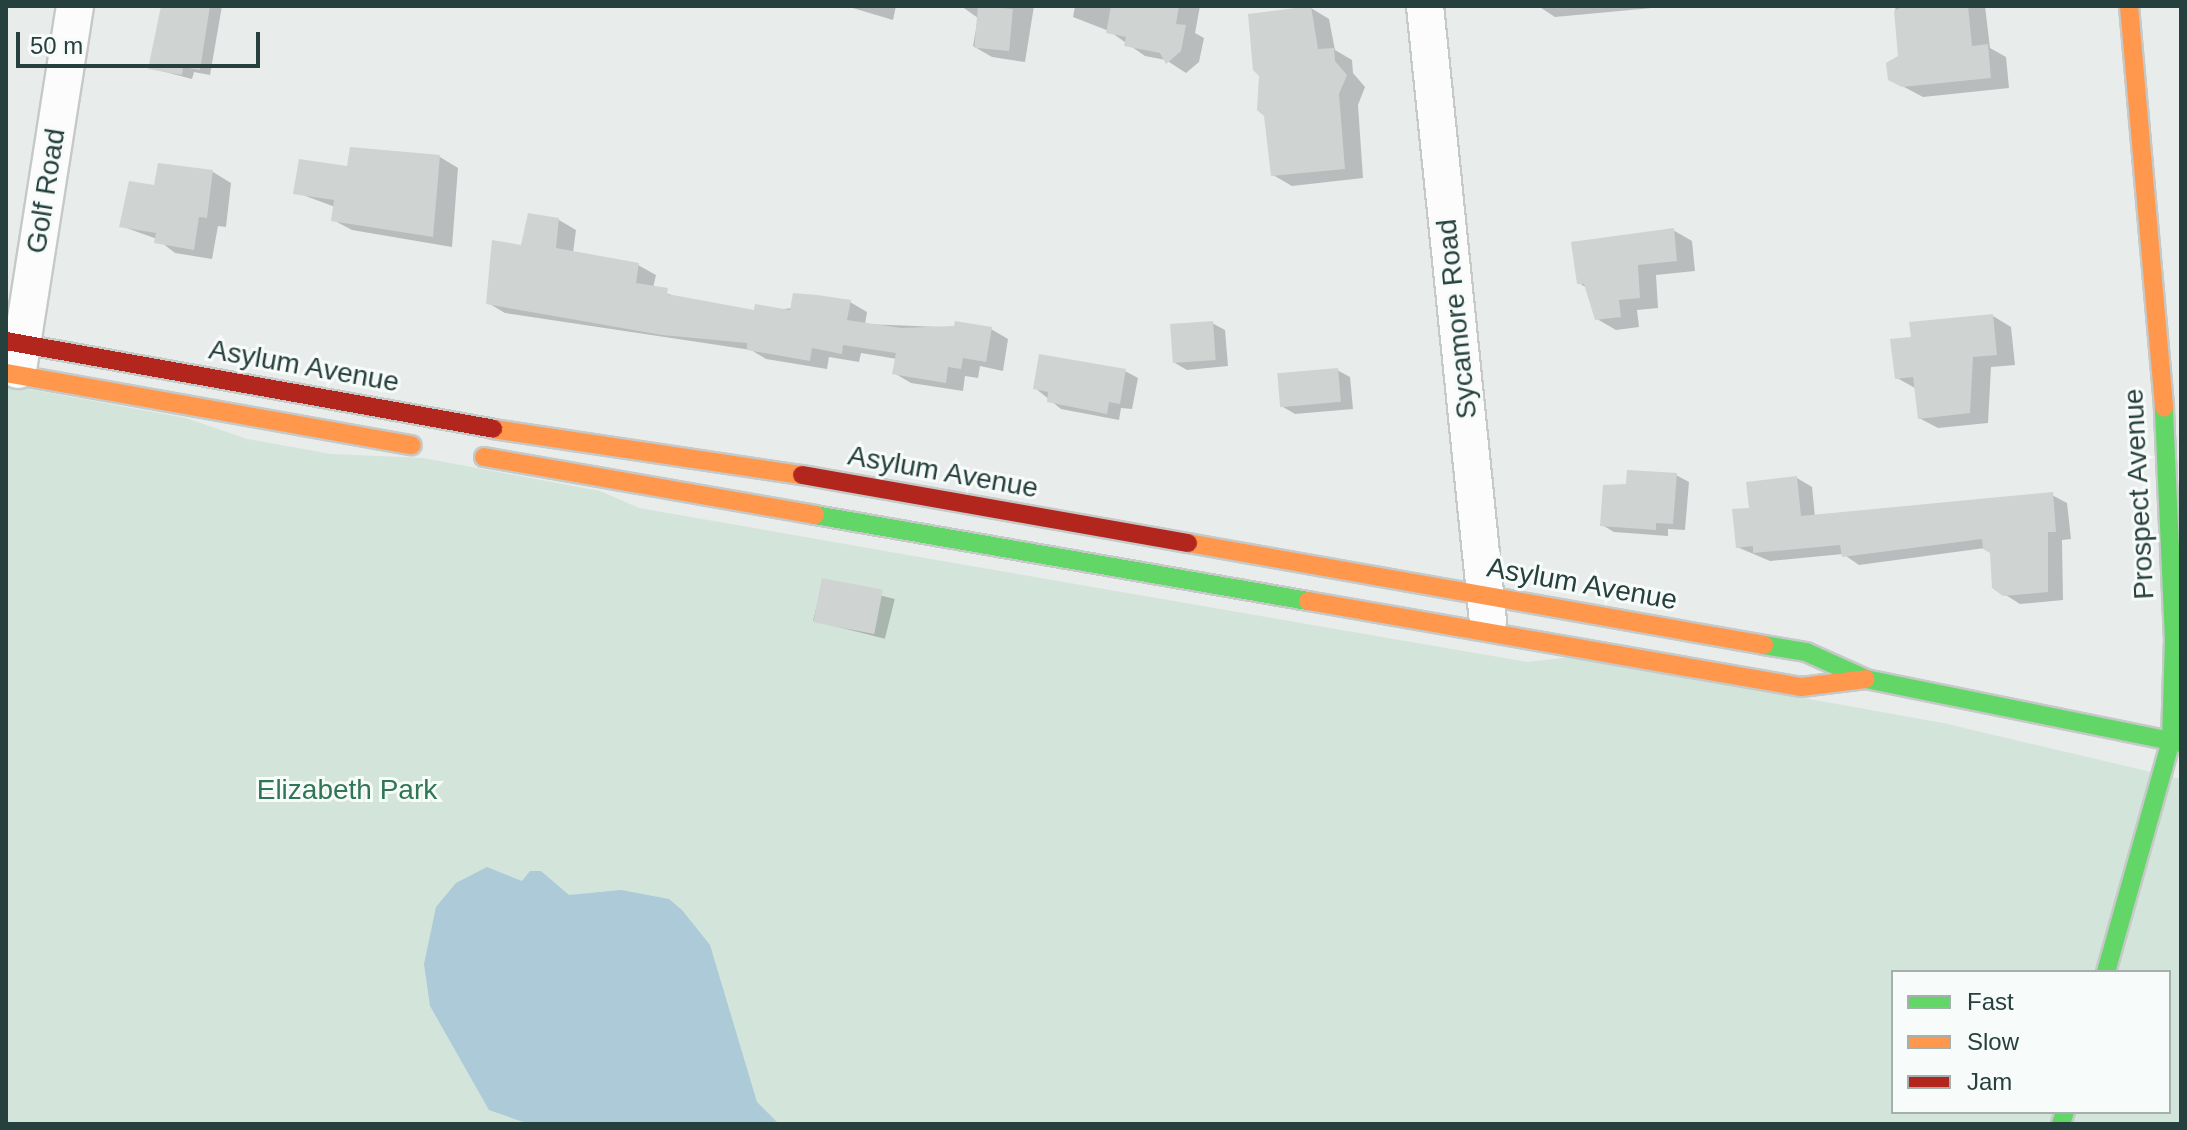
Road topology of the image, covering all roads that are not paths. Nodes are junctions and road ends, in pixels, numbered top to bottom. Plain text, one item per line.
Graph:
1 (75, 6) edge
2 (1425, 6) edge
3 (2129, 6) edge
4 (13, 358) edge
5 (439, 450) dead end
6 (470, 455) dead end
7 (1485, 596) junction
8 (1489, 631) junction
9 (1866, 679) junction
10 (2176, 742) edge
11 (2107, 970) edge

1 - 4 street, Golf Road
2 - 7 street, Sycamore Road
3 - 10 main road, Prospect Avenue
4 - 5 main road
4 - 7 main road, Asylum Avenue
6 - 8 main road, Asylum Avenue
7 - 8 street, Sycamore Road
7 - 9 main road, Asylum Avenue
8 - 9 main road, Asylum Avenue
9 - 10 main road, Asylum Avenue
10 - 11 main road, Prospect Avenue

